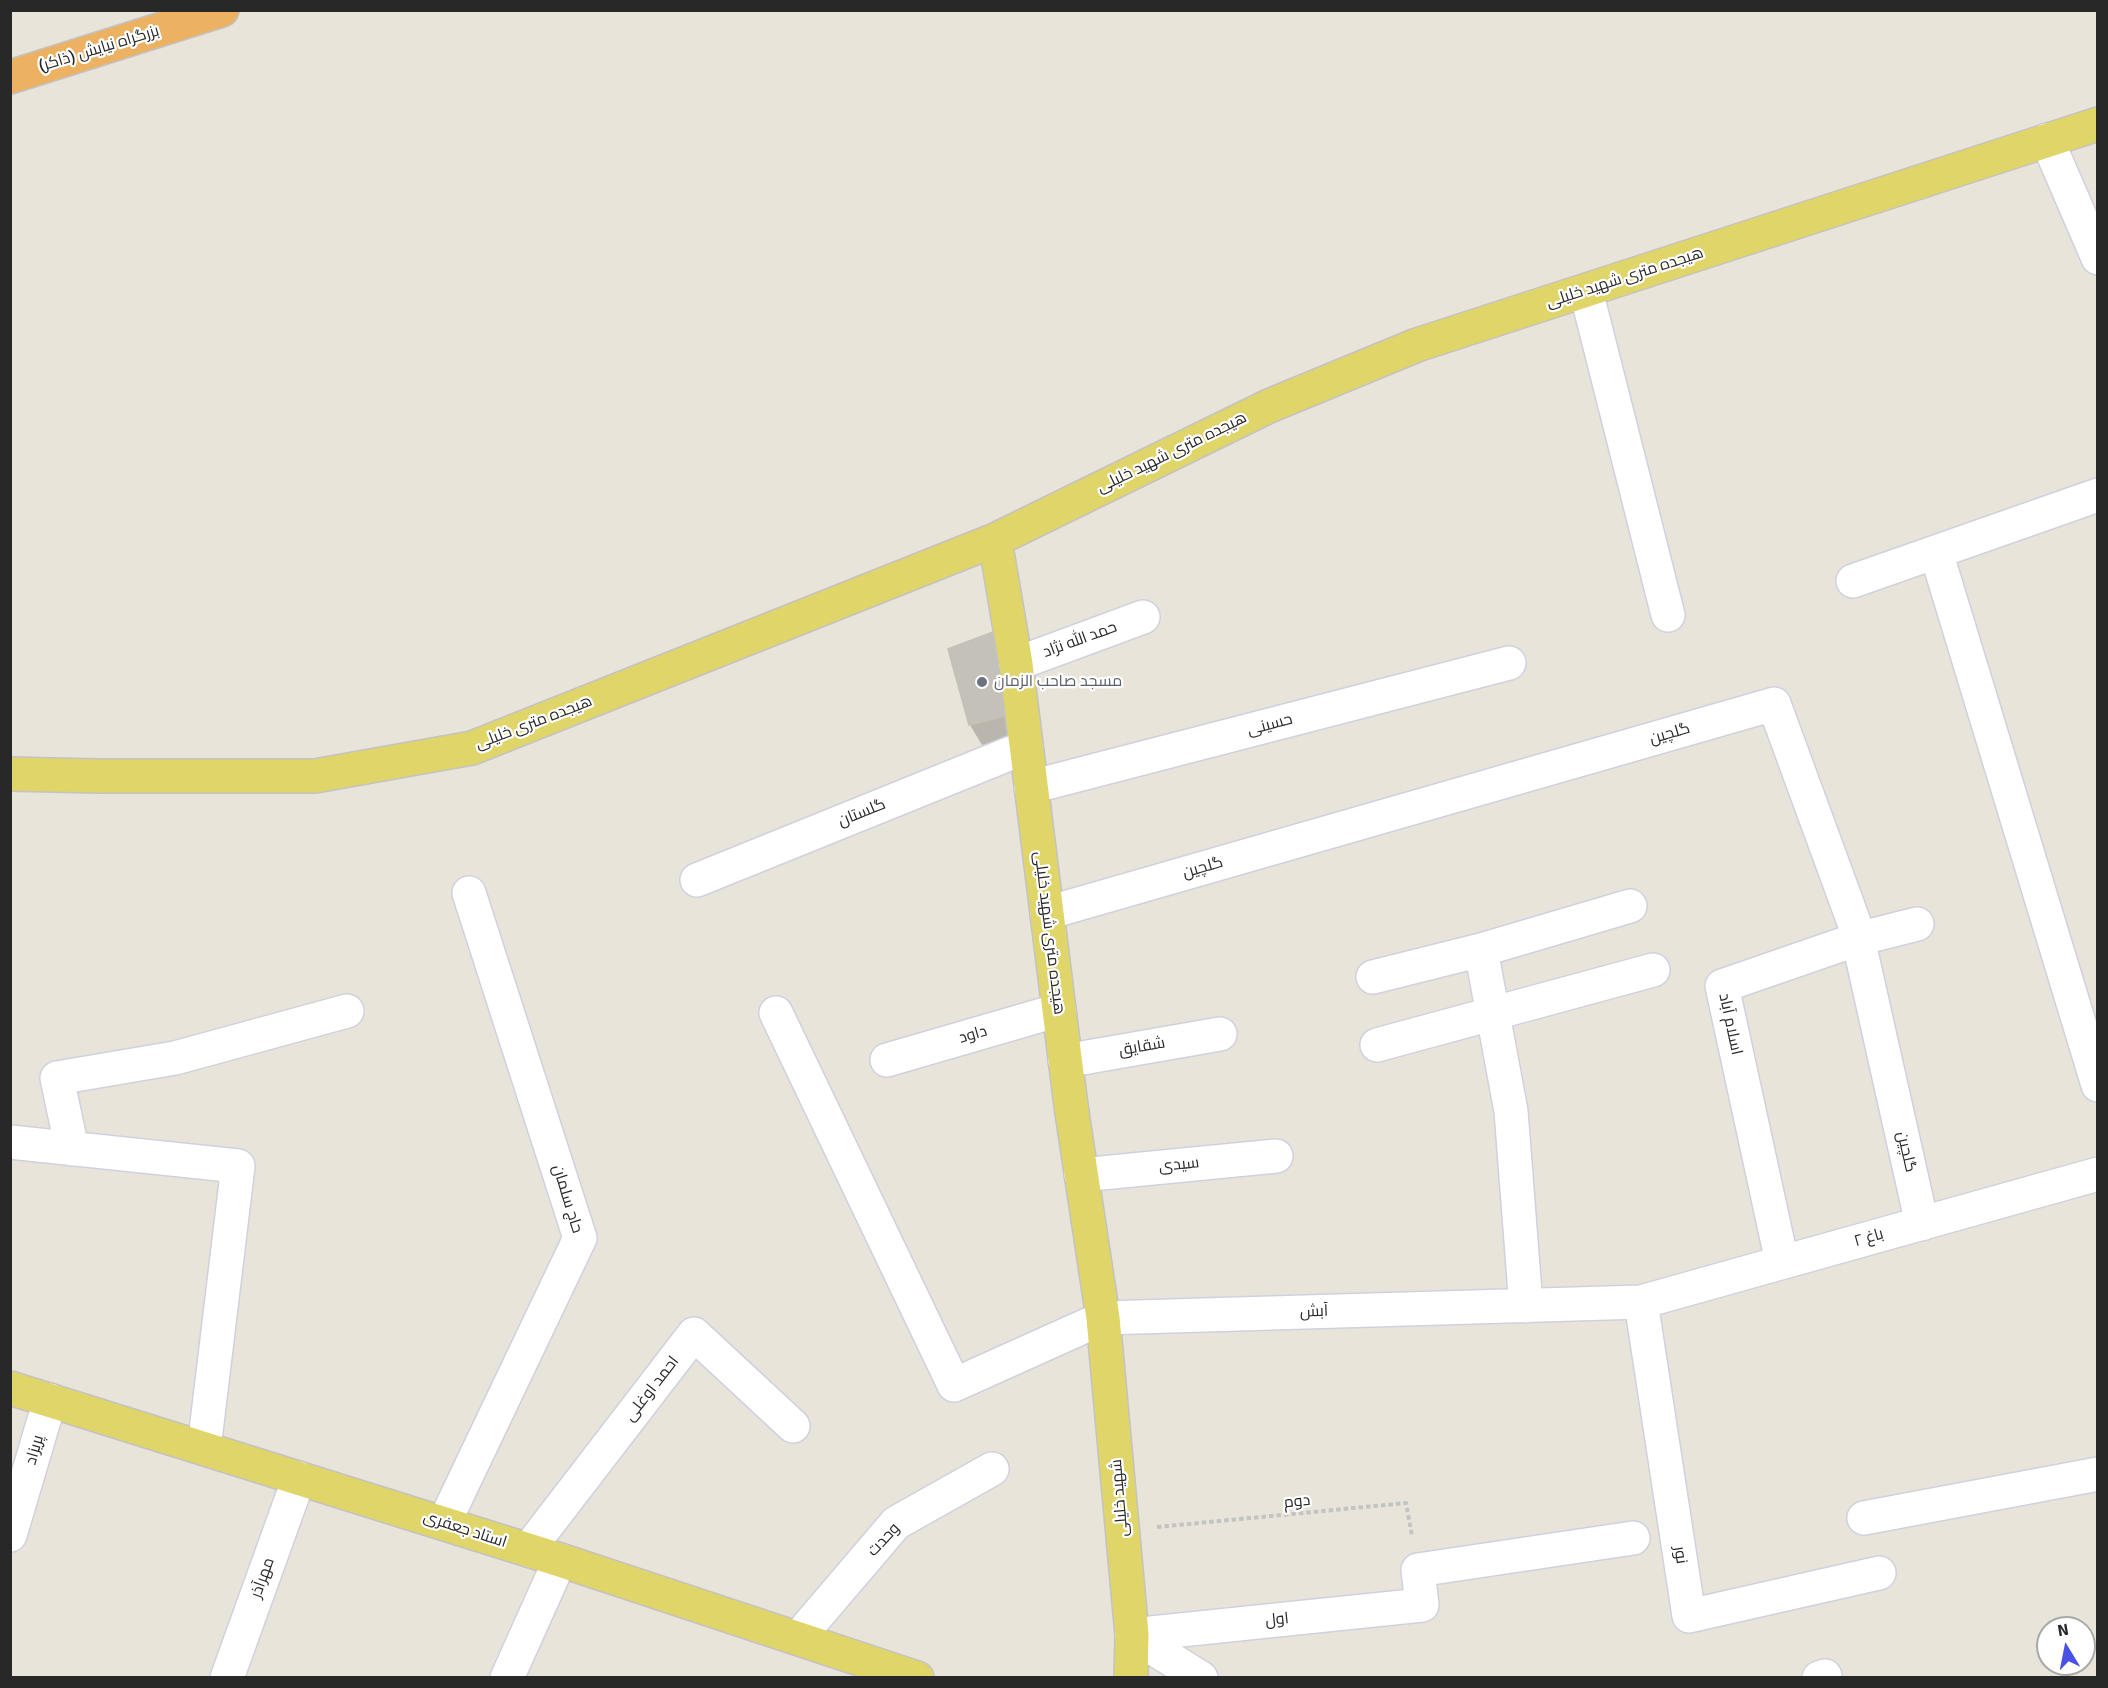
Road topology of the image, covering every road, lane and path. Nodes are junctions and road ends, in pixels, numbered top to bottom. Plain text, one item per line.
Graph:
1 (222, 10) edge
2 (10, 77) edge
3 (2097, 124) edge
4 (2047, 140) junction
5 (2097, 258) edge
6 (1586, 291) junction
7 (2097, 495) edge
8 (995, 540) junction
9 (1936, 552) junction
10 (1853, 581) dead end
11 (1668, 615) dead end
12 (1143, 617) dead end
13 (1509, 663) dead end
14 (1016, 664) junction
15 (1026, 747) junction
16 (10, 774) edge
17 (1031, 787) junction
18 (697, 880) dead end
19 (469, 893) dead end
20 (1630, 906) dead end
21 (1047, 913) junction
22 (1917, 924) dead end
23 (1858, 939) junction
24 (1481, 950) junction
25 (1653, 970) dead end
26 (1373, 977) dead end
27 (1059, 1010) junction
28 (347, 1011) dead end
29 (1492, 1012) junction
30 (776, 1013) dead end
31 (1220, 1034) dead end
32 (1377, 1045) dead end
33 (887, 1060) dead end
34 (1065, 1061) junction
35 (2097, 1084) edge
36 (10, 1142) edge
37 (72, 1149) junction
38 (1276, 1156) dead end
39 (2097, 1174) edge
40 (1081, 1175) junction
41 (1922, 1224) junction
42 (1782, 1263) junction
43 (1641, 1302) junction
44 (1526, 1306) junction
45 (1103, 1318) junction
46 (10, 1388) edge
47 (50, 1400) junction
48 (794, 1426) dead end
49 (204, 1448) junction
50 (992, 1469) dead end
51 (2097, 1474) edge
52 (299, 1478) junction
53 (1864, 1518) dead end
54 (444, 1523) junction
55 (1124, 1530) junction
56 (10, 1535) edge
57 (1633, 1538) dead end
58 (528, 1550) junction
59 (560, 1560) junction
60 (1418, 1570) junction
61 (1879, 1574) dead end
62 (1132, 1635) junction
63 (798, 1638) junction
64 (227, 1677) edge
65 (507, 1677) edge
66 (917, 1677) edge
67 (1131, 1677) edge
68 (1201, 1677) edge

1 - 2 highway, بزرگراه نیایش (ذاکر)
3 - 4 main road, هیجده متری شهید خلیلی
4 - 5 street
4 - 6 main road, هیجده متری شهید خلیلی
6 - 8 main road, هیجده متری شهید خلیلی
6 - 11 street
7 - 9 street
8 - 14 main road, هیجده متری شهید خلیلی
8 - 16 main road, هیجده متری خلیلی
9 - 10 street
9 - 35 street
12 - 14 street, حمد الله نژاد
13 - 17 street, حسینی
14 - 15 main road, هیجده متری شهید خلیلی
15 - 17 main road, هیجده متری شهید خلیلی
15 - 18 street, گلستان
17 - 21 main road, هیجده متری شهید خلیلی
19 - 54 street, حاج سلمان
20 - 24 street
21 - 23 street, گلچین
21 - 27 main road, هیجده متری شهید خلیلی
22 - 23 street, اسلام آباد
23 - 41 street, گلچین
23 - 42 street, اسلام آباد
24 - 26 street
24 - 29 street
25 - 29 street
27 - 33 street, داود
27 - 34 main road, هیجده متری شهید خلیلی
28 - 37 street
29 - 32 street
29 - 44 street
30 - 45 street
31 - 34 street, شقایق
34 - 40 main road, هیجده متری شهید خلیلی
36 - 37 street
37 - 49 street
38 - 40 street, سیدی
39 - 41 street, باغ ۲
40 - 45 main road, هیجده متری شهید خلیلی
41 - 42 street, باغ ۲
42 - 43 street, باغ ۲
43 - 44 street, آبش
43 - 61 street, نور
44 - 45 street, آبش
45 - 55 main road, شهید خلیلی
46 - 47 main road, استاد جعفری
47 - 49 main road, استاد جعفری
47 - 56 street, پریزاد
48 - 58 street, احمد اوغلی
49 - 52 main road, استاد جعفری
50 - 63 street, وحدت
51 - 53 street
52 - 54 main road, استاد جعفری
52 - 64 street, مهرآذر
54 - 58 main road, استاد جعفری
55 - 60 path, دوم
55 - 62 main road, شهید خلیلی
57 - 60 street
58 - 59 main road, استاد جعفری
59 - 63 main road, استاد جعفری
59 - 65 street
60 - 62 street, اول
62 - 67 main road, شهید خلیلی
62 - 68 street
63 - 66 main road, استاد جعفری

